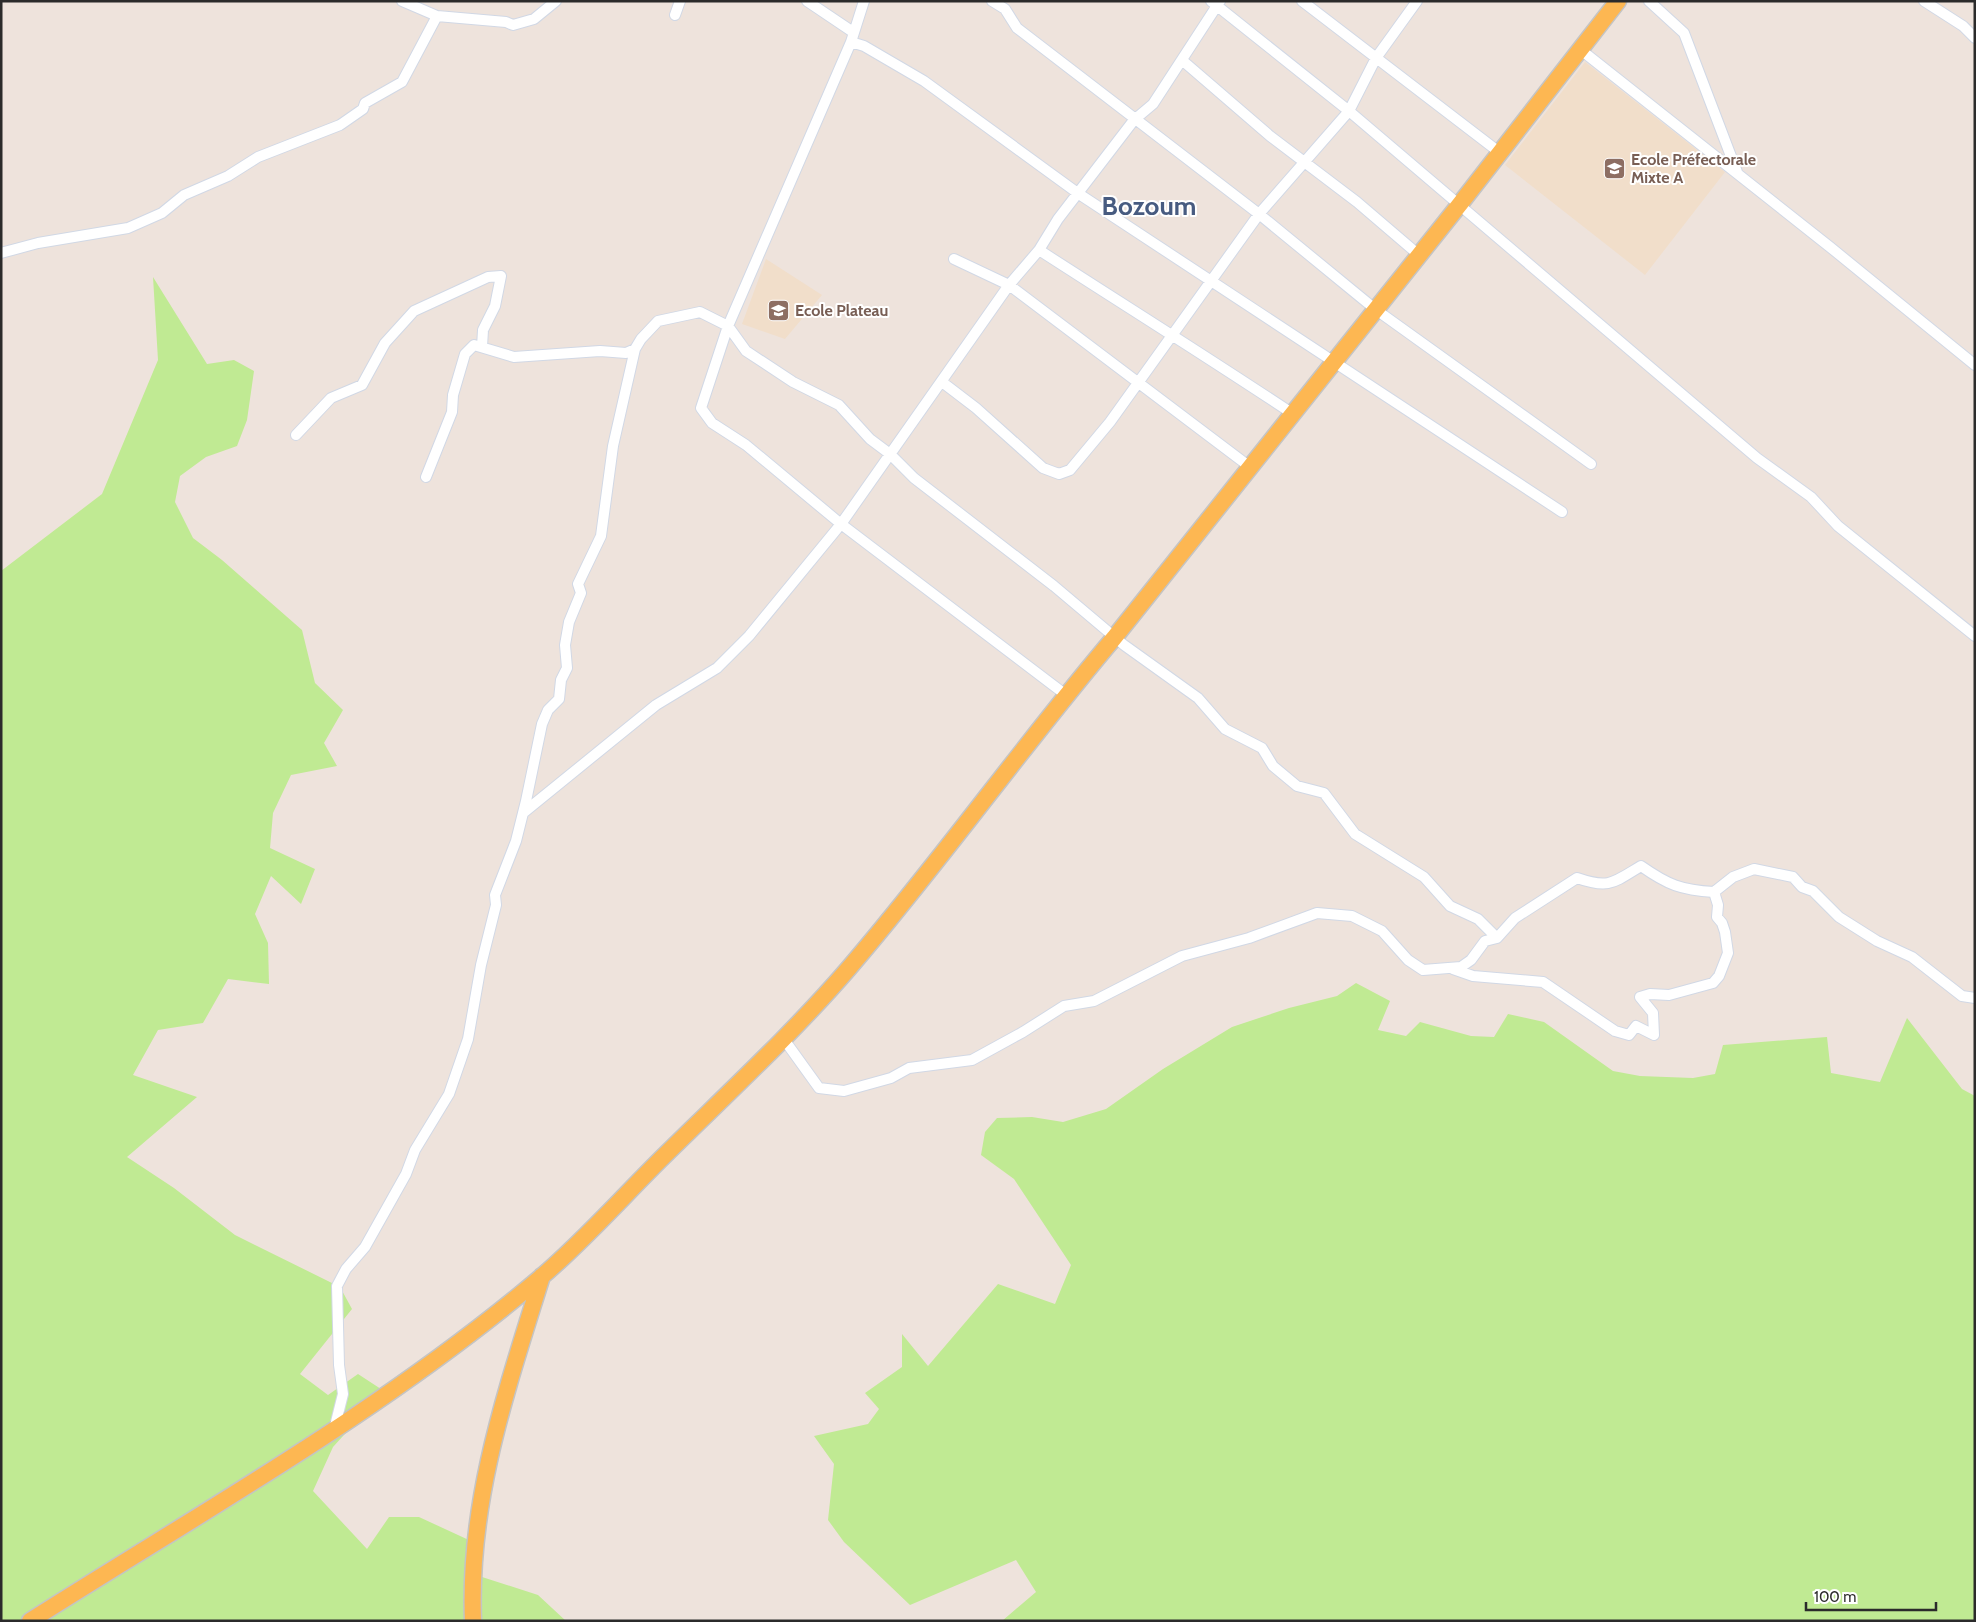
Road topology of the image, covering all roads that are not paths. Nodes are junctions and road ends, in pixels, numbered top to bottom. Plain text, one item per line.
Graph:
1 (402, 1) edge
2 (556, 1) edge
3 (680, 1) edge
4 (807, 1) edge
5 (864, 1) edge
6 (992, 1) edge
7 (1302, 1) edge
8 (1417, 1) edge
9 (1618, 1) edge
10 (1649, 1) edge
11 (1924, 1) edge
12 (1216, 3) edge
13 (675, 15) dead end
14 (437, 16) junction
15 (852, 37) junction
16 (1975, 38) edge
17 (1581, 50) junction
18 (1376, 58) junction
19 (1183, 61) junction
20 (1349, 111) junction
21 (1134, 120) junction
22 (1499, 152) junction
23 (1306, 162) junction
24 (1738, 173) junction
25 (1078, 194) junction
26 (1460, 204) junction
27 (1260, 214) junction
28 (1039, 250) junction
29 (1, 253) edge
30 (1419, 254) junction
31 (954, 259) dead end
32 (1211, 280) junction
33 (1009, 285) junction
34 (1375, 309) junction
35 (728, 326) junction
36 (1173, 334) junction
37 (482, 347) junction
38 (635, 349) junction
39 (1334, 361) junction
40 (1975, 365) edge
41 (942, 382) junction
42 (1138, 383) junction
43 (1293, 414) junction
44 (296, 435) dead end
45 (890, 454) junction
46 (1591, 464) dead end
47 (1250, 467) junction
48 (426, 477) dead end
49 (1562, 512) dead end
50 (841, 524) junction
51 (1975, 636) edge
52 (1114, 638) junction
53 (1066, 695) junction
54 (523, 813) junction
55 (1714, 892) junction
56 (1497, 938) junction
57 (1450, 967) junction
58 (1975, 998) edge
59 (783, 1038) junction
60 (542, 1276) junction
61 (334, 1431) junction
62 (30, 1621) edge
63 (472, 1621) edge

1 - 14 street
2 - 14 street
3 - 13 street
4 - 15 street
5 - 15 street
6 - 21 street
7 - 18 street
8 - 18 street
9 - 17 main road
10 - 24 street
11 - 16 street
12 - 19 street
12 - 20 street
14 - 29 street
15 - 25 street
15 - 35 street
17 - 22 main road
17 - 24 street
18 - 20 street
18 - 22 street
19 - 21 street
19 - 23 street
20 - 23 street
20 - 26 street
21 - 25 street
21 - 27 street
22 - 26 main road
23 - 27 street
23 - 30 street
24 - 40 street
25 - 28 street
25 - 32 street
26 - 30 main road
26 - 51 street
27 - 32 street
27 - 34 street
28 - 33 street
28 - 36 street
30 - 34 main road
31 - 33 street
32 - 36 street
32 - 39 street
33 - 41 street
33 - 42 street
34 - 39 main road
34 - 46 street
35 - 38 street
35 - 45 street
35 - 50 street
36 - 42 street
36 - 43 street
37 - 38 street
37 - 44 street
37 - 48 street
38 - 54 street
39 - 43 main road
39 - 49 street
41 - 42 street
41 - 45 street
42 - 47 street
43 - 47 main road
45 - 50 street
45 - 52 street
47 - 52 main road
50 - 53 street
50 - 54 street
52 - 53 main road
52 - 56 street
53 - 59 main road
54 - 61 street
55 - 56 street
55 - 57 street
55 - 58 street
56 - 57 street
57 - 59 street
59 - 60 main road
60 - 61 main road
60 - 63 main road
61 - 62 main road

